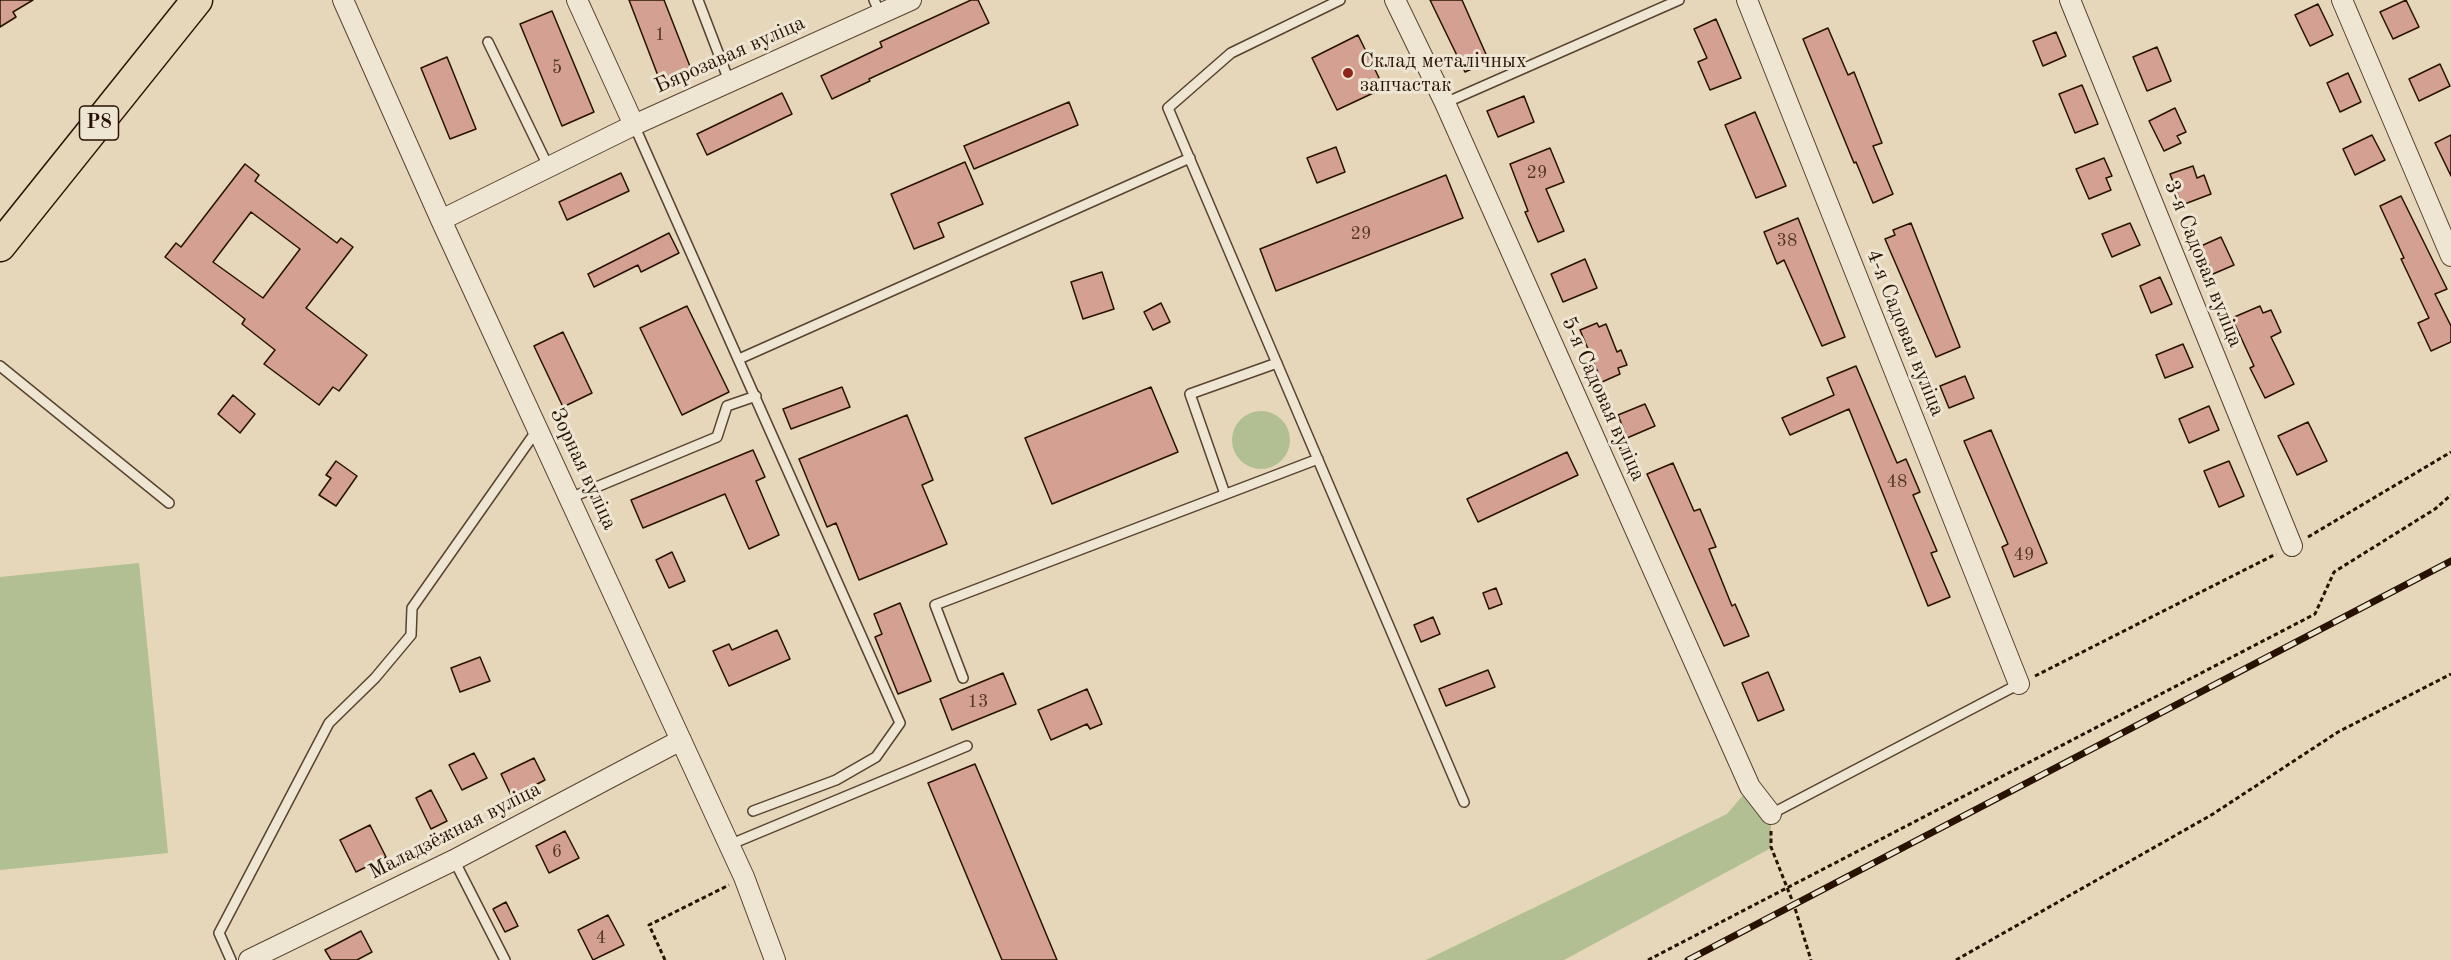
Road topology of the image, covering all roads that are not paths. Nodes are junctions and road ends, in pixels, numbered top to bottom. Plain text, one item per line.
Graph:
1 (197, 0) edge
2 (343, 0) edge
3 (577, 0) edge
4 (698, 0) edge
5 (911, 0) edge
6 (1340, 0) edge
7 (1395, 0) edge
8 (1679, 0) edge
9 (1747, 0) edge
10 (2070, 0) edge
11 (2342, 0) edge
12 (878, 7) edge
13 (488, 42) dead end
14 (729, 81) junction
15 (1445, 102) junction
16 (634, 125) junction
17 (1190, 158) junction
18 (549, 168) junction
19 (441, 220) junction
20 (0, 246) edge
21 (2451, 256) edge
22 (739, 359) junction
23 (1277, 363) junction
24 (0, 366) edge
25 (756, 396) junction
26 (538, 428) junction
27 (1318, 459) junction
28 (1225, 494) junction
29 (570, 498) junction
30 (169, 503) dead end
31 (2292, 546) road end
32 (963, 678) dead end
33 (2019, 684) joint
34 (681, 740) junction
35 (967, 746) dead end
36 (1464, 802) dead end
37 (753, 811) dead end
38 (1771, 813) joint
39 (729, 845) junction
40 (454, 860) junction
41 (231, 960) edge
42 (249, 960) edge
43 (505, 960) edge
44 (775, 960) edge

1 - 20 main road, Р8
2 - 19 street, Зорная вуліца
3 - 16 street
4 - 14 lane
5 - 12 street, Бярозавая вуліца
6 - 17 lane
7 - 15 street, 5-я Садовая вуліца
8 - 15 lane
9 - 33 street, 4-я Садовая вуліца
10 - 31 street, 3-я Садовая вуліца
11 - 21 street
12 - 14 street, Бярозавая вуліца
13 - 18 lane
14 - 16 street, Бярозавая вуліца
15 - 38 street, 5-я Садовая вуліца
16 - 18 street, Бярозавая вуліца
16 - 22 lane
17 - 22 lane
17 - 23 lane
18 - 19 street, Бярозавая вуліца
19 - 26 street, Зорная вуліца
22 - 25 lane
23 - 27 lane
23 - 28 lane
24 - 30 lane
25 - 29 lane
25 - 37 lane
26 - 29 street, Зорная вуліца
26 - 41 lane
27 - 28 lane
27 - 36 lane
28 - 32 lane
29 - 34 street, Зорная вуліца
33 - 38 lane
34 - 39 street, Зорная вуліца
34 - 40 street, Маладзёжная вуліца
35 - 39 lane
39 - 44 street, Зорная вуліца
40 - 42 street, Маладзёжная вуліца
40 - 43 lane

